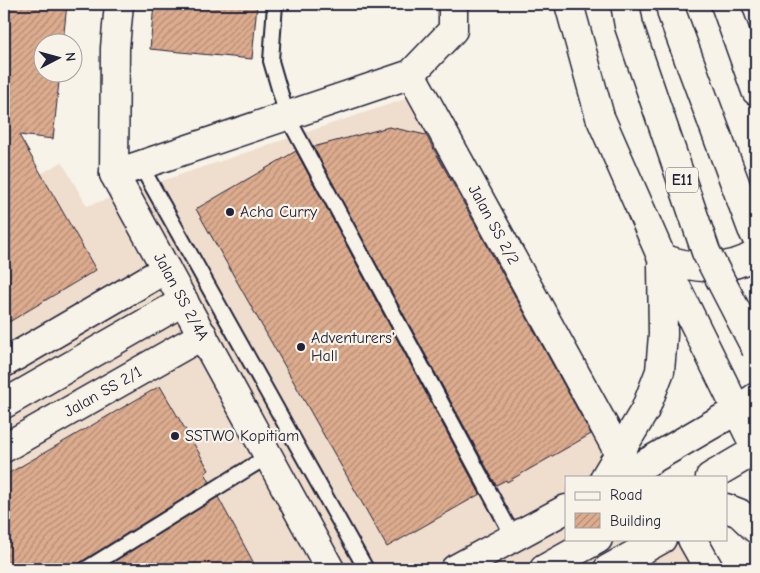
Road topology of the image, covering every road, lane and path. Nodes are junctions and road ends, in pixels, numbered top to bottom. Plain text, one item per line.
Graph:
1 (118, 4) edge
2 (275, 4) edge
3 (453, 4) edge
4 (570, 4) edge
5 (625, 4) edge
6 (670, 4) edge
7 (724, 4) edge
8 (411, 74) junction
9 (756, 91) edge
10 (287, 116) junction
11 (141, 166) junction
12 (114, 174) junction
13 (756, 237) edge
14 (756, 254) edge
15 (662, 258) junction
16 (166, 269) junction
17 (184, 300) junction
18 (203, 335) junction
19 (756, 349) edge
20 (4, 363) edge
21 (4, 404) edge
22 (747, 404) edge
23 (4, 448) edge
24 (756, 449) edge
25 (268, 456) junction
26 (621, 465) edge
27 (606, 476) edge
28 (712, 476) edge
29 (728, 509) edge
30 (565, 510) edge
31 (756, 529) edge
32 (514, 538) junction
33 (596, 540) edge
34 (660, 540) edge
35 (693, 540) edge
36 (86, 569) edge
37 (330, 569) edge
38 (366, 569) edge
39 (455, 569) edge
40 (544, 569) edge
41 (608, 569) edge
42 (709, 569) edge

1 - 12 main road, Jalan SS 2/4A
2 - 10 lane
3 - 8 main road
4 - 15 main road
5 - 19 main road, E11, bridge
6 - 13 main road
7 - 9 main road
8 - 10 main road
8 - 26 main road, Jalan SS 2/2
10 - 11 main road
10 - 32 lane
11 - 12 main road
11 - 38 lane
12 - 16 main road, Jalan SS 2/4A
14 - 15 main road
15 - 22 main road
15 - 26 main road
16 - 17 main road, Jalan SS 2/4A
16 - 20 main road
17 - 18 main road, Jalan SS 2/4A
17 - 21 main road
18 - 23 main road, Jalan SS 2/1
18 - 25 main road, Jalan SS 2/4A
22 - 24 main road
22 - 26 main road
24 - 28 main road
25 - 36 lane
25 - 37 main road, Jalan SS 2/4A
26 - 27 main road
29 - 31 main road
30 - 32 main road
32 - 39 main road
33 - 40 main road
34 - 41 main road
35 - 42 main road

